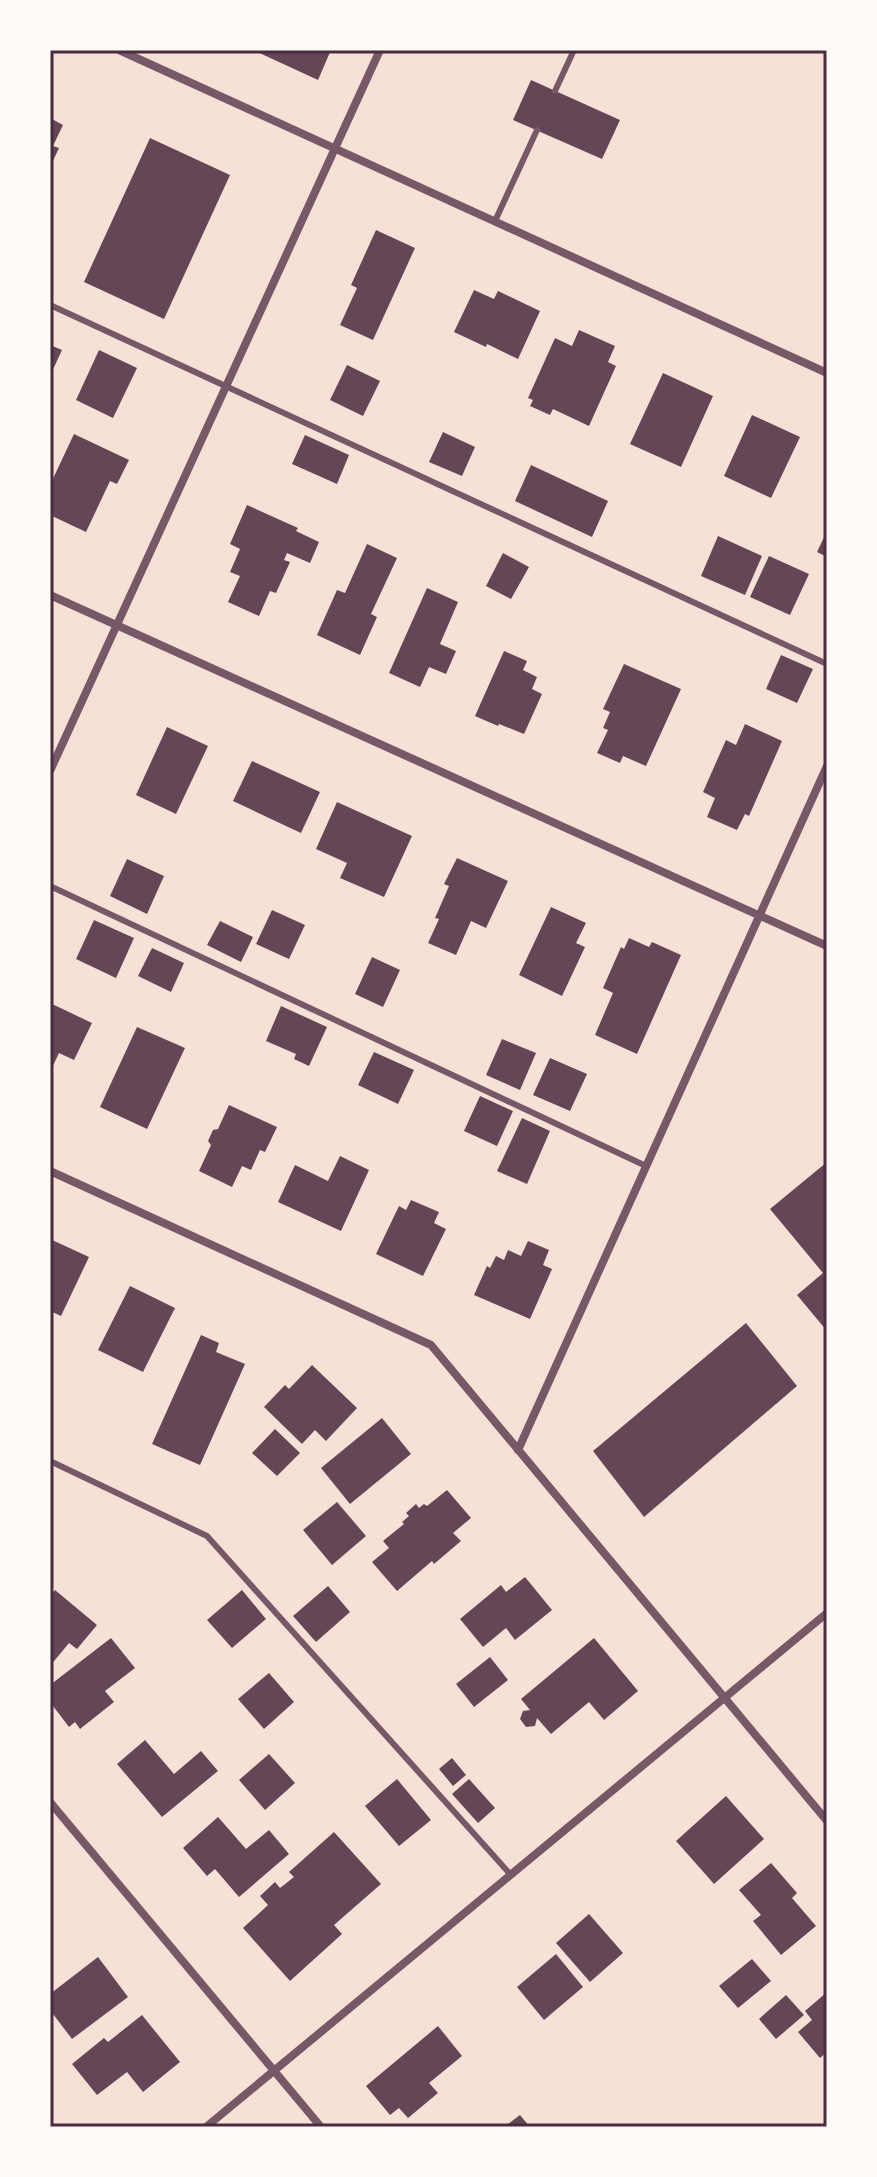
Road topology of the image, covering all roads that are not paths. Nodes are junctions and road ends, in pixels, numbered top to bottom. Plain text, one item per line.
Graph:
1 (119, 50) edge
2 (380, 50) edge
3 (574, 50) edge
4 (555, 91) dead end
5 (537, 130) dead end
6 (335, 148) junction
7 (495, 221) junction
8 (50, 305) edge
9 (827, 373) edge
10 (226, 386) junction
11 (50, 595) edge
12 (116, 626) junction
13 (827, 664) edge
14 (827, 766) edge
15 (50, 771) edge
16 (50, 886) edge
17 (759, 916) junction
18 (827, 946) edge
19 (646, 1166) junction
20 (50, 1171) edge
21 (518, 1450) junction
22 (50, 1461) edge
23 (827, 1613) edge
24 (725, 1698) junction
25 (50, 1802) edge
26 (827, 1821) edge
27 (511, 1875) junction
28 (274, 2071) junction
29 (206, 2127) edge
30 (321, 2127) edge

1 - 6 street
2 - 6 street
3 - 4 lane
5 - 7 lane
6 - 7 street
6 - 10 street
7 - 9 street
8 - 10 lane
10 - 12 street
10 - 13 lane
11 - 12 street
12 - 15 street
12 - 17 street
14 - 17 street
16 - 19 lane
17 - 18 street
17 - 19 street
19 - 21 street
20 - 21 street
21 - 24 street
22 - 27 lane
23 - 24 street
24 - 26 street
24 - 27 street
25 - 28 street
27 - 28 street
28 - 29 street
28 - 30 street

